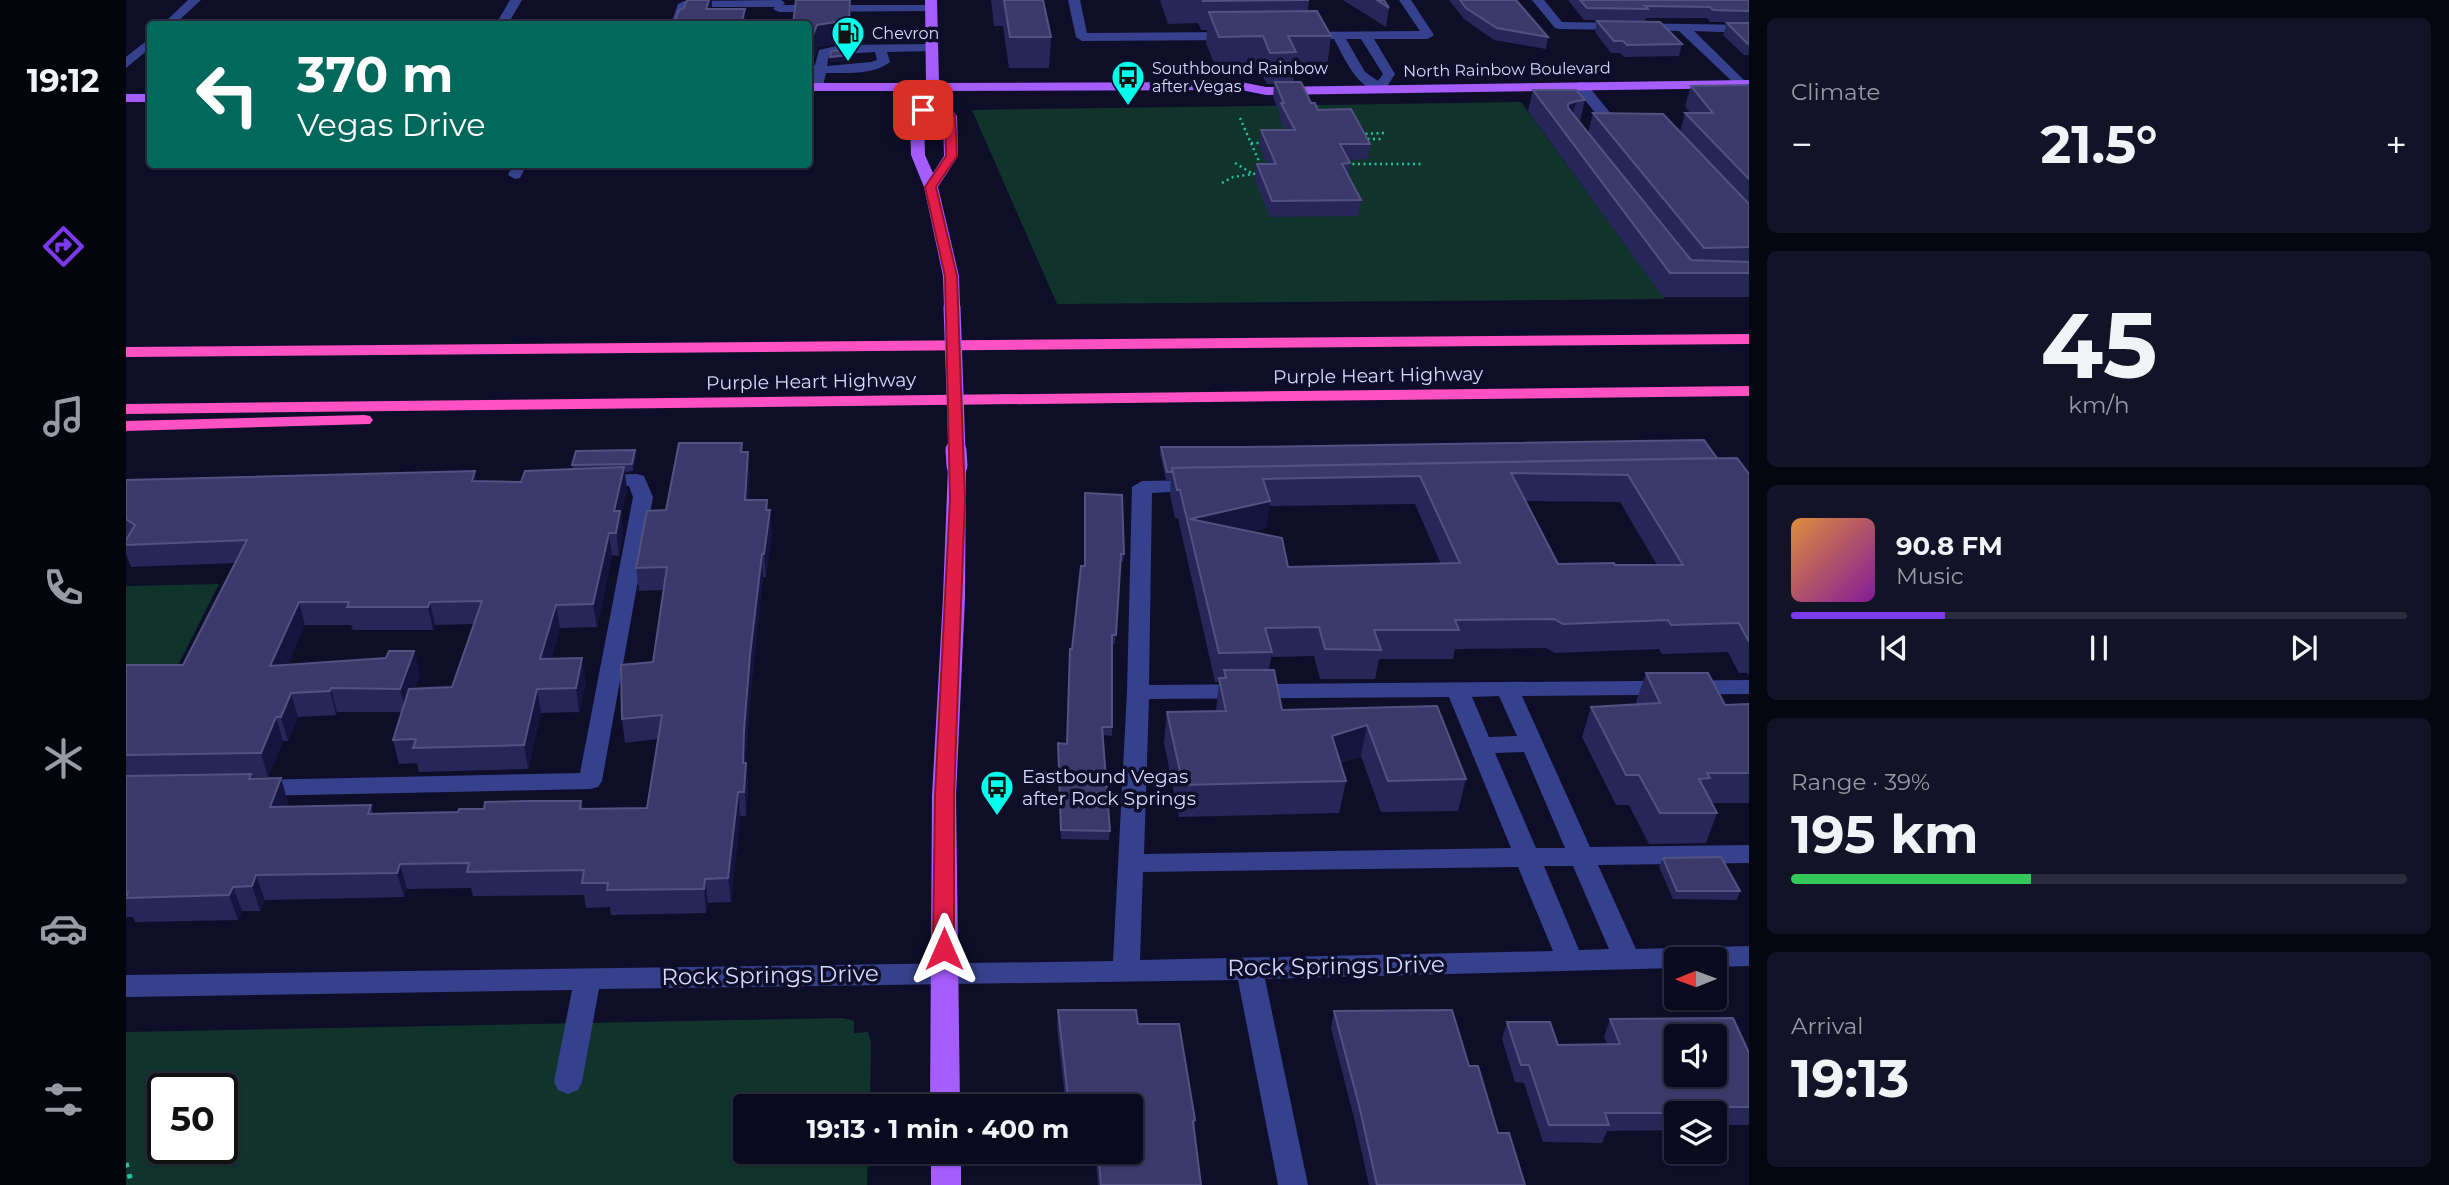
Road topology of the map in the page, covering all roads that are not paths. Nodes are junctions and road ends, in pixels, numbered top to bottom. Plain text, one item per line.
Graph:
1 (195, 0) edge
2 (516, 0) edge
3 (1074, 0) edge
4 (1405, 0) edge
5 (1538, 0) edge
6 (931, 4) edge
7 (172, 21) edge
8 (504, 21) edge
9 (678, 21) edge
10 (1683, 28) junction
11 (1749, 29) edge
12 (1365, 35) junction
13 (1241, 36) edge
14 (1296, 36) edge
15 (1338, 36) junction
16 (147, 45) edge
17 (932, 48) junction
18 (880, 49) junction
19 (126, 64) edge
20 (814, 69) edge
21 (1746, 84) edge
22 (1581, 86) junction
23 (813, 87) edge
24 (1379, 88) junction
25 (933, 94) junction
26 (126, 98) edge
27 (147, 98) edge
28 (812, 100) edge
29 (1593, 128) edge
30 (930, 187) junction
31 (1749, 339) edge
32 (126, 352) edge
33 (1749, 391) edge
34 (698, 404) junction
35 (126, 409) edge
36 (126, 426) edge
37 (581, 481) edge
38 (1212, 485) edge
39 (1749, 687) edge
40 (1508, 690) junction
41 (1458, 691) junction
42 (1138, 692) junction
43 (1532, 744) junction
44 (1481, 745) junction
45 (233, 788) edge
46 (1749, 854) edge
47 (1582, 856) junction
48 (1527, 857) junction
49 (1132, 863) junction
50 (1749, 956) edge
51 (1628, 959) junction
52 (1570, 960) junction
53 (1249, 969) junction
54 (1126, 970) junction
55 (944, 972) junction
56 (588, 978) junction
57 (126, 986) edge
58 (568, 1082) dead end
59 (945, 1094) edge
60 (946, 1164) edge
61 (946, 1185) edge
62 (1293, 1185) edge

1 - 7 street
2 - 8 street
3 - 13 street
4 - 12 street
5 - 10 street
6 - 9 street
6 - 17 main road
10 - 11 street
10 - 21 street
12 - 15 street
12 - 24 street
14 - 15 street
15 - 24 street
16 - 19 street
17 - 18 street
17 - 25 main road
18 - 20 street
18 - 20 street
20 - 23 street
21 - 22 main road, North Rainbow Boulevard
22 - 24 main road, North Rainbow Boulevard
22 - 29 street
23 - 25 main road, North Rainbow Boulevard
24 - 25 main road, North Rainbow Boulevard
25 - 28 main road, North Rainbow Boulevard
25 - 30 main road
25 - 30 main road
26 - 27 main road
30 - 55 main road, bridge
31 - 32 highway, Purple Heart Highway
33 - 34 highway, Purple Heart Highway
34 - 35 highway, Purple Heart Highway
34 - 36 highway
37 - 45 street
38 - 42 street
39 - 40 street
40 - 41 street
40 - 43 street
41 - 42 street
41 - 44 street
42 - 49 street
43 - 44 street
43 - 47 street
44 - 48 street
46 - 47 street
47 - 48 street
47 - 51 street
48 - 49 street
48 - 52 street
49 - 54 street
50 - 51 street, Rock Springs Drive
51 - 52 street, Rock Springs Drive
52 - 53 street, Rock Springs Drive
53 - 54 street, Rock Springs Drive
53 - 62 street
54 - 55 street, Rock Springs Drive
55 - 56 street, Rock Springs Drive
55 - 59 main road
56 - 57 street, Rock Springs Drive
56 - 58 street
60 - 61 main road

